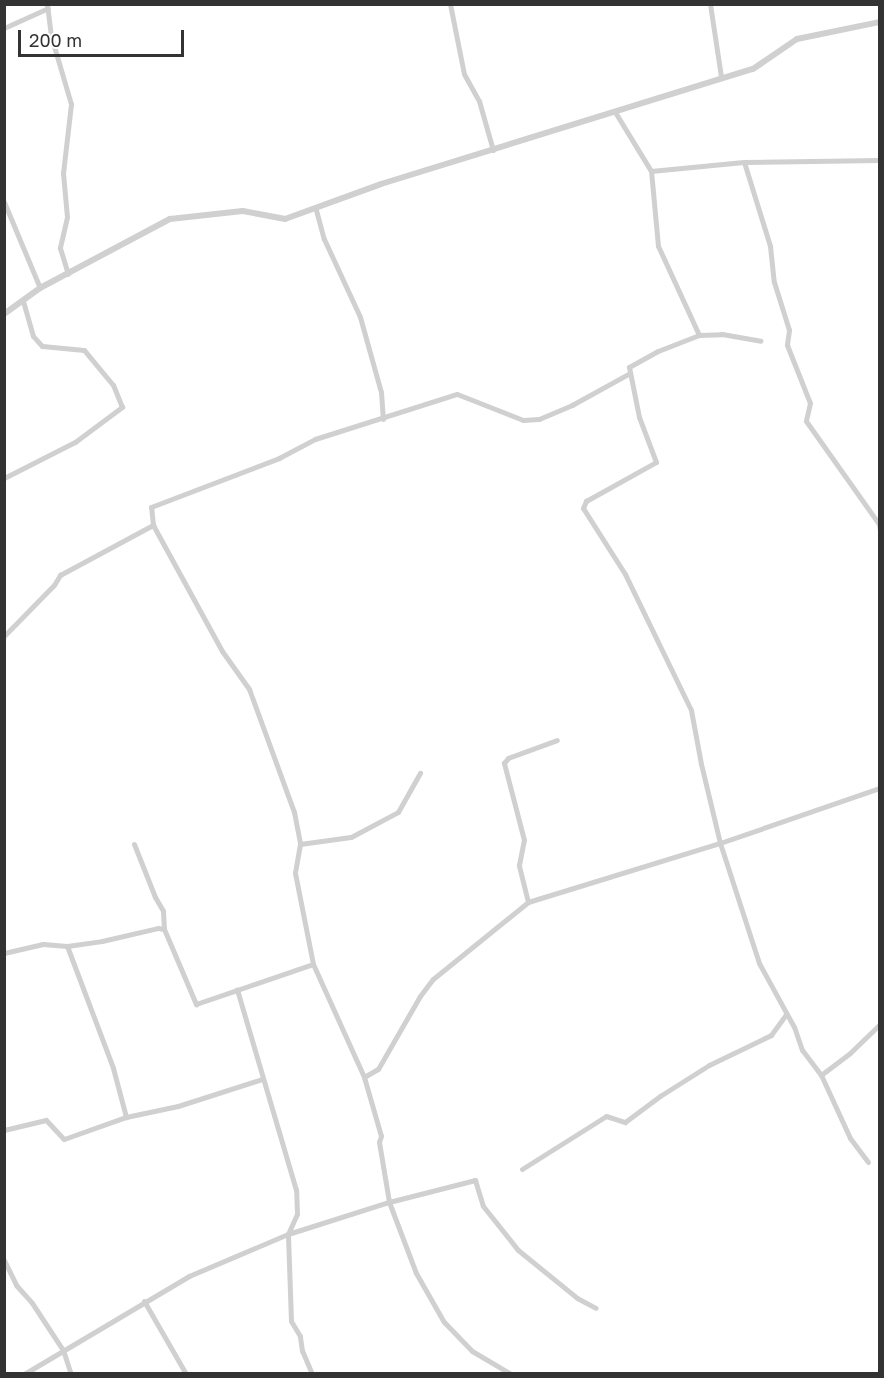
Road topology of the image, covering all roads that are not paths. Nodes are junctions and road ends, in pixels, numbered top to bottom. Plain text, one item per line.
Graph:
1 (450, 4) edge
2 (710, 4) edge
3 (47, 6) edge
4 (879, 22) edge
5 (4, 28) edge
6 (721, 77) junction
7 (615, 112) junction
8 (493, 150) junction
9 (879, 160) edge
10 (744, 162) junction
11 (651, 171) junction
12 (5, 200) edge
13 (316, 210) junction
14 (68, 274) junction
15 (40, 288) junction
16 (22, 301) junction
17 (4, 314) edge
18 (699, 335) junction
19 (760, 341) dead end
20 (630, 373) junction
21 (383, 419) junction
22 (4, 478) edge
23 (879, 524) edge
24 (153, 525) junction
25 (879, 530) edge
26 (4, 636) edge
27 (557, 740) dead end
28 (420, 774) dead end
29 (879, 788) edge
30 (720, 843) junction
31 (134, 844) dead end
32 (300, 844) junction
33 (528, 902) junction
34 (164, 929) junction
35 (67, 946) junction
36 (4, 953) edge
37 (313, 964) junction
38 (237, 990) junction
39 (786, 1014) junction
40 (879, 1024) edge
41 (821, 1075) junction
42 (364, 1077) junction
43 (262, 1079) junction
44 (126, 1117) junction
45 (4, 1130) edge
46 (868, 1162) dead end
47 (522, 1169) dead end
48 (389, 1202) junction
49 (288, 1234) junction
50 (4, 1260) edge
51 (144, 1301) junction
52 (596, 1308) dead end
53 (63, 1350) junction
54 (24, 1374) edge
55 (71, 1374) edge
56 (186, 1374) edge
57 (312, 1374) edge
58 (511, 1374) edge

1 - 8 street
2 - 6 street
3 - 5 street
3 - 14 street
4 - 6 street
6 - 7 street
7 - 8 street
7 - 11 street
8 - 13 street
9 - 10 street
10 - 11 street
10 - 23 street
11 - 18 street
12 - 15 street
13 - 14 street
13 - 21 street
14 - 15 street
15 - 16 street
16 - 17 street
16 - 22 street
18 - 19 street
18 - 20 street
20 - 21 street
20 - 30 street
21 - 24 street
23 - 25 street
24 - 26 street
24 - 32 street
27 - 33 street
28 - 32 street
29 - 30 street
30 - 33 street
30 - 39 street
31 - 34 street
32 - 37 street
33 - 42 street
34 - 35 street
34 - 38 street
35 - 36 street
35 - 44 street
37 - 38 street
37 - 42 street
38 - 43 street
39 - 41 street
39 - 47 street
40 - 41 street
41 - 46 street
42 - 48 street
43 - 44 street
43 - 49 street
44 - 45 street
48 - 49 street
48 - 52 street
48 - 58 street
49 - 51 street
49 - 57 street
50 - 53 street
51 - 53 street
51 - 56 street
53 - 54 street
53 - 55 street

